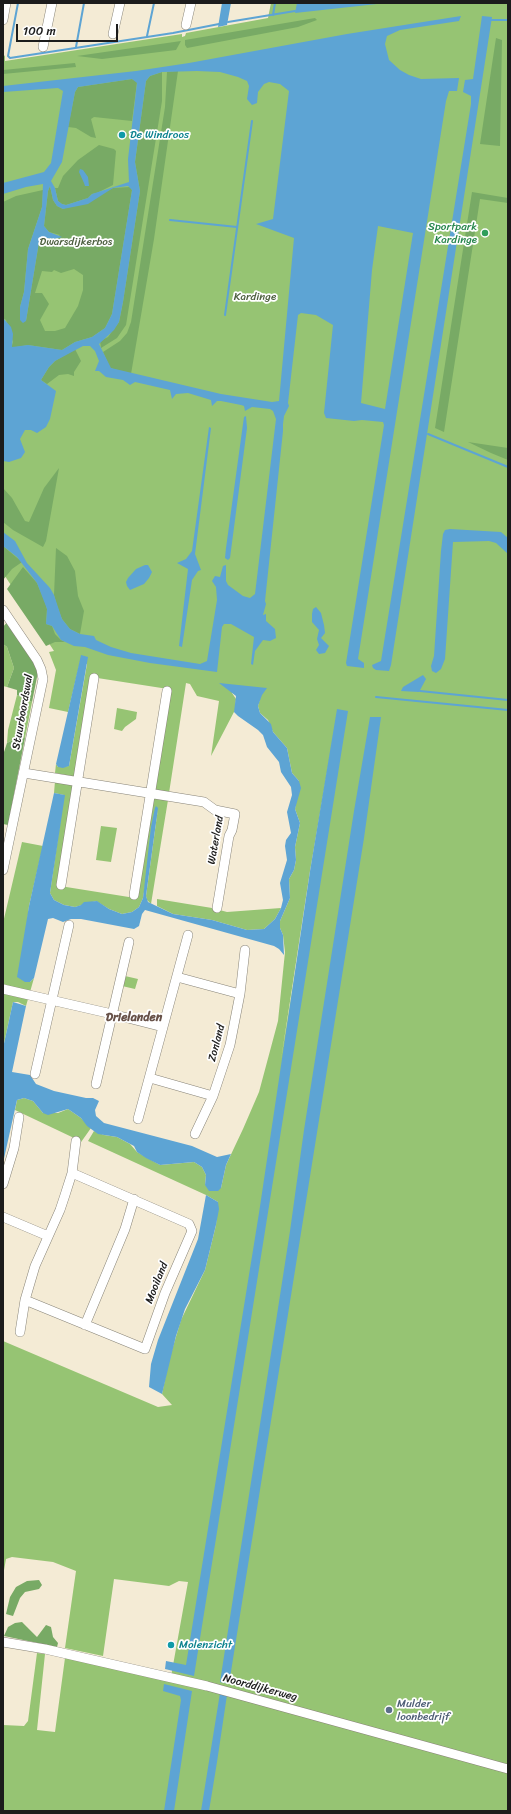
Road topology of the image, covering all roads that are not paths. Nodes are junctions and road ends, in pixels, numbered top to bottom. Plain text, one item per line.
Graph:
1 (6, 3) edge
2 (52, 3) edge
3 (120, 3) edge
4 (190, 3) edge
5 (3, 20) edge
6 (186, 25) dead end
7 (113, 34) dead end
8 (43, 47) dead end
9 (3, 603) edge
10 (5, 612) edge
11 (94, 678) dead end
12 (167, 691) dead end
13 (24, 773) junction
14 (77, 782) junction
15 (150, 794) junction
16 (7, 830) edge
17 (3, 870) edge
18 (61, 885) dead end
19 (134, 895) dead end
20 (217, 908) dead end
21 (69, 925) dead end
22 (188, 935) dead end
23 (129, 942) dead end
24 (245, 950) dead end
25 (177, 977) junction
26 (3, 989) edge
27 (240, 994) junction
28 (52, 1000) junction
29 (112, 1014) junction
30 (163, 1027) junction
31 (35, 1074) dead end
32 (150, 1078) junction
33 (96, 1084) dead end
34 (213, 1096) junction
35 (19, 1117) dead end
36 (138, 1119) dead end
37 (195, 1134) dead end
38 (76, 1141) dead end
39 (72, 1173) junction
40 (3, 1184) edge
41 (134, 1199) junction
42 (3, 1217) edge
43 (48, 1236) junction
44 (25, 1300) junction
45 (85, 1325) junction
46 (20, 1332) dead end
47 (3, 1642) edge
48 (508, 1769) edge

1 - 5 street
2 - 8 street
3 - 7 street
4 - 6 street
9 - 10 street, Stuurboordswal
10 - 13 street, Stuurboordswal
11 - 14 street
12 - 15 street
13 - 14 street, Waterland
13 - 16 street, Stuurboordswal
14 - 15 street, Waterland
14 - 18 street
15 - 19 street
15 - 20 street, Waterland
16 - 17 street, Stuurboordswal
21 - 28 street
22 - 25 street
23 - 29 street
24 - 27 street, Zonland
25 - 27 street
25 - 30 street
26 - 28 street
27 - 34 street, Zonland
28 - 29 street
28 - 31 street
29 - 30 street
29 - 33 street
30 - 32 street
32 - 34 street
32 - 36 street
34 - 37 street, Zonland
35 - 40 street
38 - 39 street
39 - 41 street, Mooiland
39 - 43 street
41 - 45 street
41 - 45 street, Mooiland
42 - 43 street
43 - 44 street
44 - 45 street, Mooiland
44 - 46 street
47 - 48 street, Noorddijkerweg

